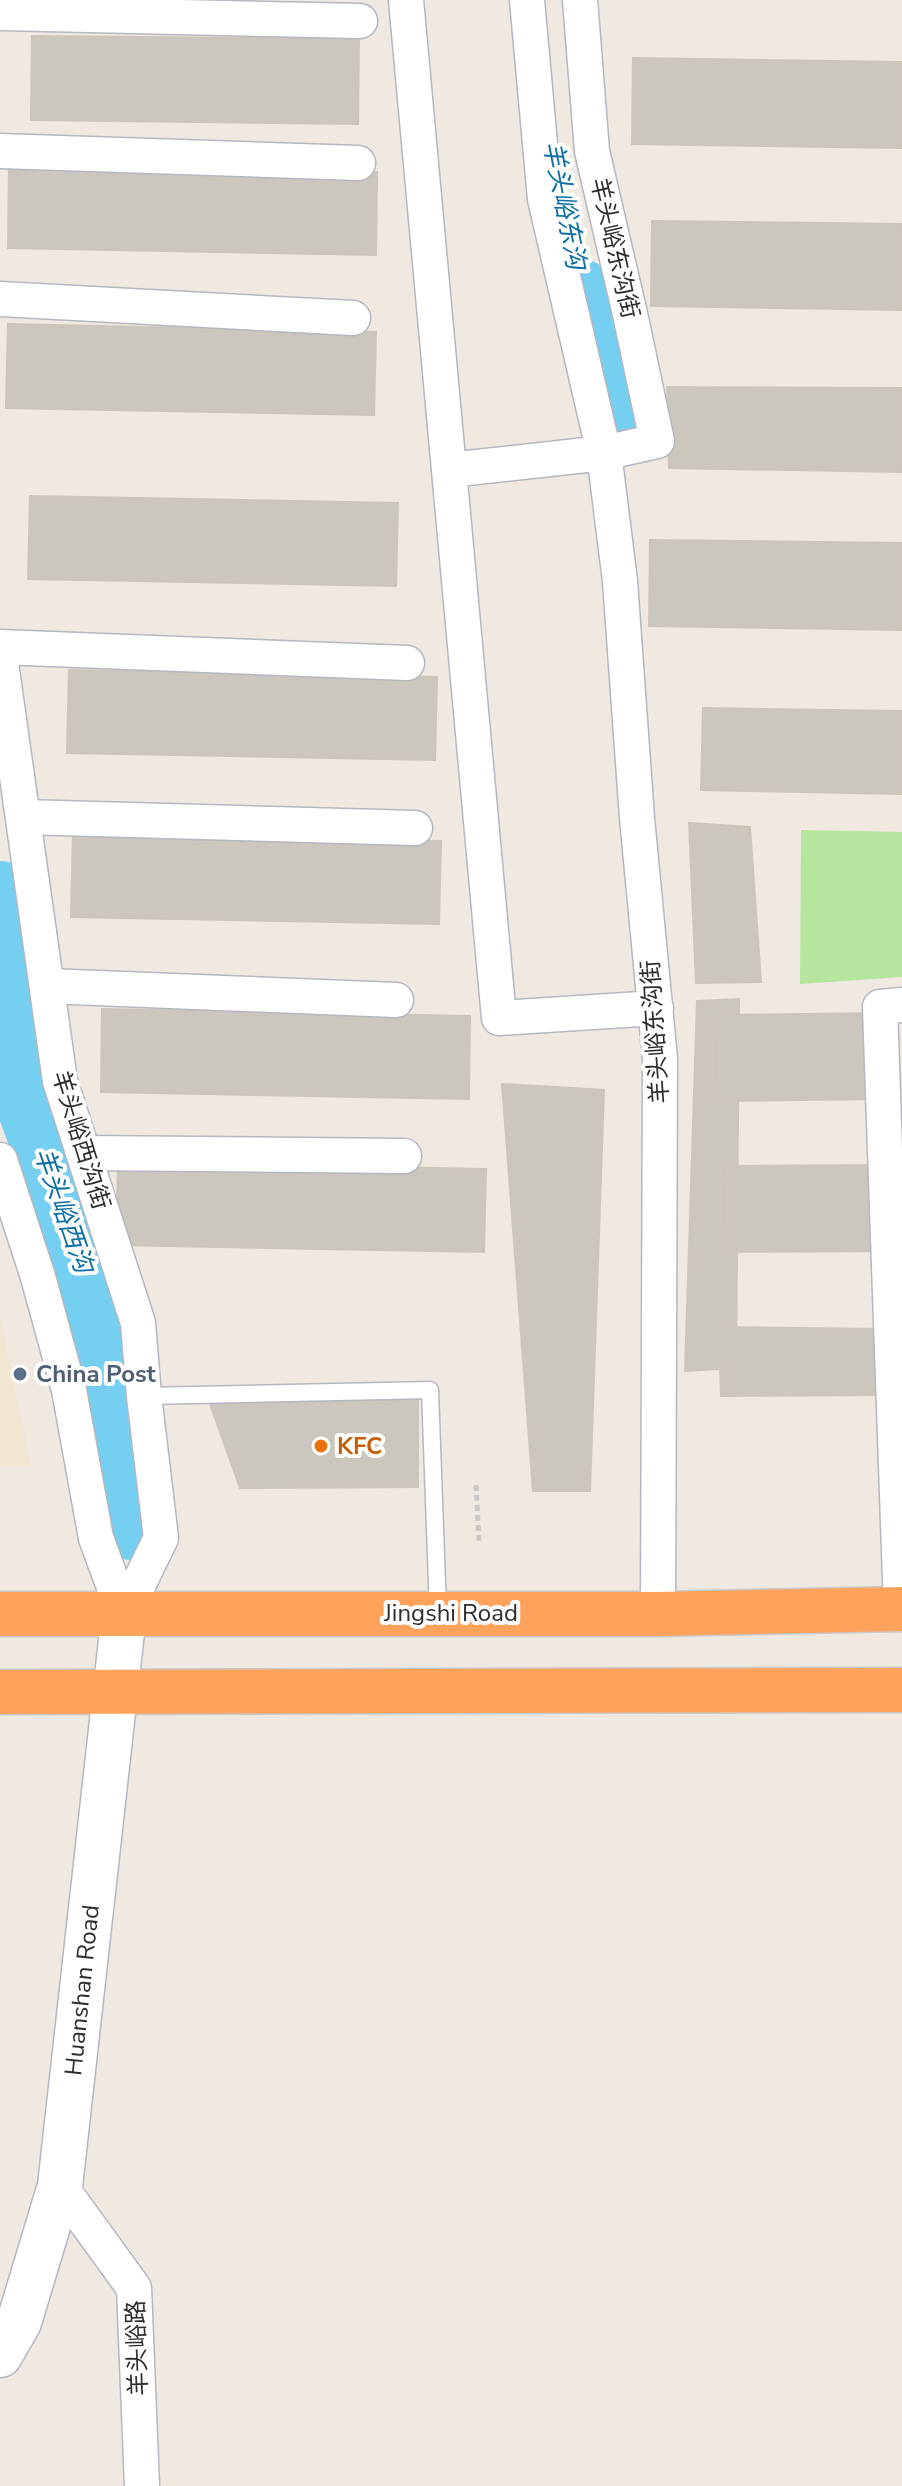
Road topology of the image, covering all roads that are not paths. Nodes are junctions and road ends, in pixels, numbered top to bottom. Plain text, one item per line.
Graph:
1 (406, 0) edge
2 (527, 0) edge
3 (580, 0) edge
4 (0, 13) edge
5 (360, 21) dead end
6 (0, 151) edge
7 (358, 163) dead end
8 (0, 299) edge
9 (353, 318) dead end
10 (604, 453) junction
11 (449, 470) junction
12 (0, 647) edge
13 (0, 656) edge
14 (407, 663) dead end
15 (23, 817) junction
16 (415, 828) dead end
17 (47, 986) junction
18 (396, 1000) dead end
19 (902, 1005) edge
20 (656, 1008) junction
21 (83, 1153) junction
22 (404, 1156) dead end
23 (0, 1160) edge
24 (144, 1396) junction
25 (901, 1609) edge
26 (438, 1613) junction
27 (0, 1614) edge
28 (124, 1614) junction
29 (658, 1614) junction
30 (902, 1690) edge
31 (0, 1692) edge
32 (115, 1692) junction
33 (60, 2186) junction
34 (0, 2355) edge
35 (142, 2486) edge

1 - 11 street
2 - 10 street, 羊头峪东沟街
3 - 10 street, 羊头峪东沟街
4 - 5 street
6 - 7 street
8 - 9 street
10 - 11 street
10 - 20 street, 羊头峪东沟街
11 - 20 street
12 - 14 street
13 - 15 street, 羊头峪西沟街
15 - 16 street
15 - 17 street, 羊头峪西沟街
17 - 18 street
17 - 21 street, 羊头峪西沟街
19 - 25 street
20 - 29 street, 羊头峪东沟街
21 - 22 street
21 - 24 street, 羊头峪西沟街
23 - 28 street
24 - 26 lane
24 - 28 street, 羊头峪西沟街
25 - 29 highway, Jingshi Road
26 - 28 highway, Jingshi Road
26 - 29 highway, Jingshi Road
27 - 28 highway, Jingshi Road
28 - 32 street, Huanshan Road
30 - 32 highway
31 - 32 highway
32 - 33 street, Huanshan Road
33 - 34 street, Huanshan Road
33 - 35 street, 羊头峪路

